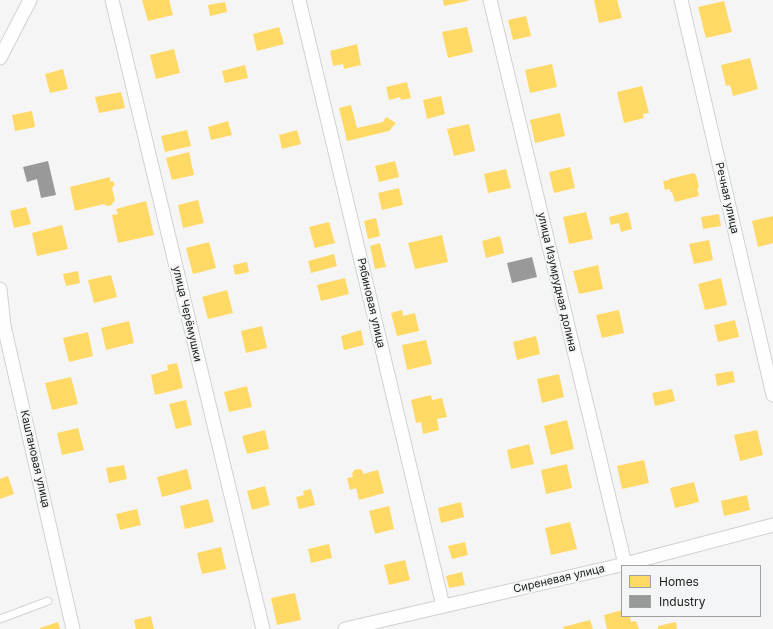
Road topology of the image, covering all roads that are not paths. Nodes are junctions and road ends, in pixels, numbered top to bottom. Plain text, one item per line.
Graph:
1 (30, 0) edge
2 (112, 0) edge
3 (298, 0) edge
4 (490, 0) edge
5 (682, 0) edge
6 (0, 58) edge
7 (0, 289) edge
8 (773, 396) edge
9 (773, 526) edge
10 (625, 564) junction
11 (48, 601) dead end
12 (443, 606) junction
13 (0, 620) edge
14 (73, 629) edge
15 (263, 629) edge
16 (345, 629) edge

1 - 6 street
2 - 15 street, улица Черёмушки
3 - 12 street, Рябиновая улица
4 - 10 street, улица Изумрудная долина
5 - 8 street, Речная улица
7 - 14 street, Каштановая улица
9 - 10 street, Сиреневая улица
10 - 12 street, Сиреневая улица
11 - 13 lane
12 - 16 street, Сиреневая улица

